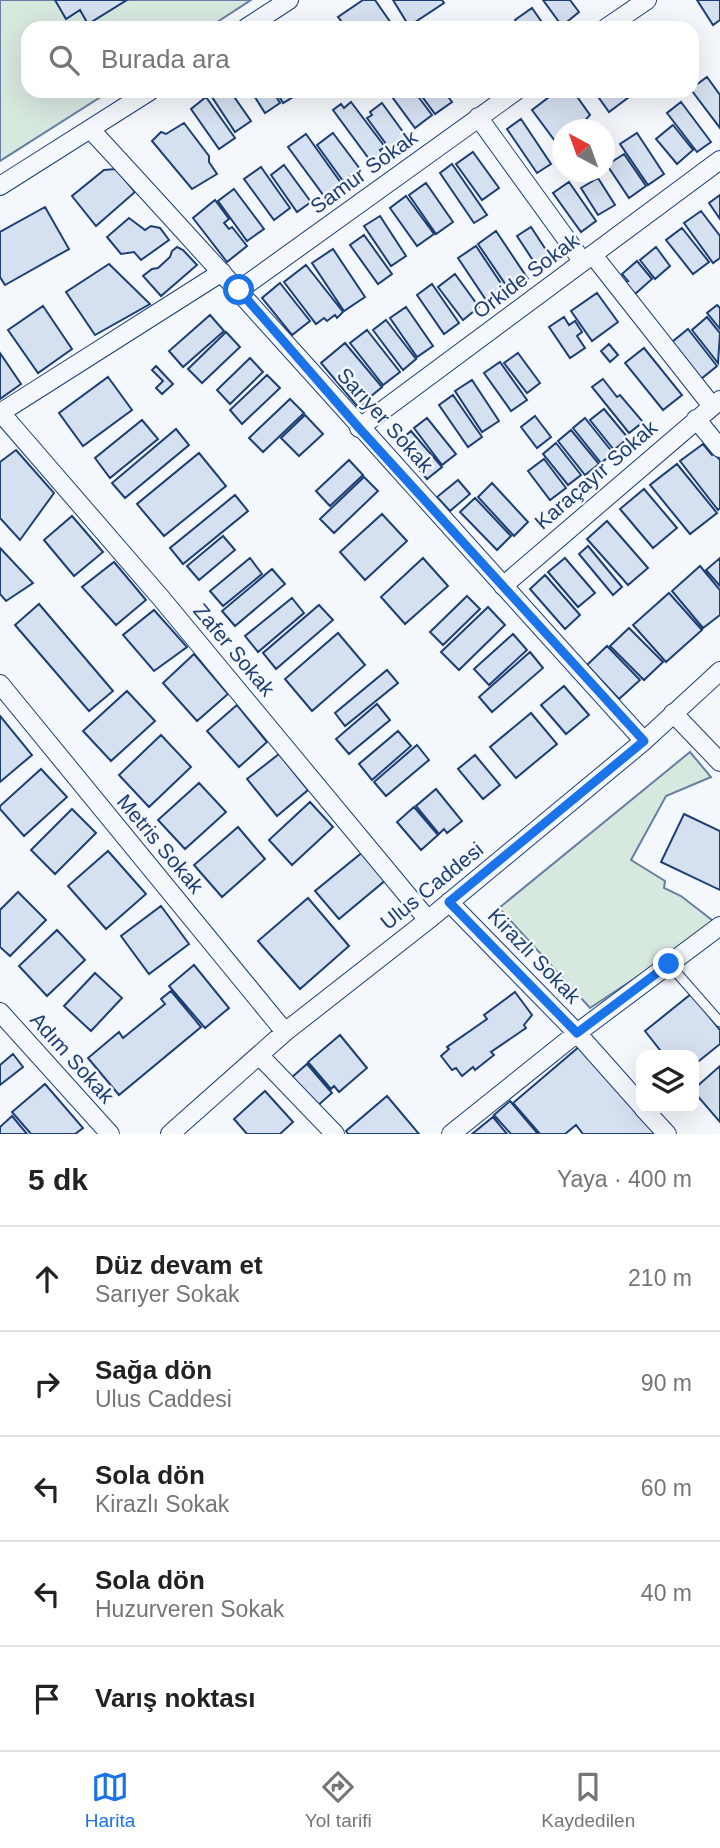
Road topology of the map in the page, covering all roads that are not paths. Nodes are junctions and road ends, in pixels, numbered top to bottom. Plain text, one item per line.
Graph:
1 (289, 0) edge
2 (646, 0) edge
3 (257, 21) edge
4 (616, 21) edge
5 (139, 98) edge
6 (506, 98) edge
7 (478, 117) junction
8 (91, 130) junction
9 (720, 160) edge
10 (0, 186) edge
11 (588, 258) junction
12 (222, 272) junction
13 (239, 290) junction
14 (716, 403) edge
15 (1, 413) edge
16 (696, 419) junction
17 (359, 428) junction
18 (720, 448) edge
19 (503, 586) junction
20 (720, 671) edge
21 (0, 684) edge
22 (673, 713) junction
23 (644, 741) junction
24 (720, 762) edge
25 (449, 902) junction
26 (428, 920) junction
27 (720, 926) edge
28 (669, 964) junction
29 (0, 1012) edge
30 (720, 1022) edge
31 (285, 1032) junction
32 (577, 1033) junction
33 (259, 1055) junction
34 (636, 1100) edge
35 (648, 1113) edge
36 (110, 1134) edge
37 (170, 1134) edge
38 (335, 1134) edge
39 (451, 1134) edge
40 (667, 1134) edge

1 - 3 street
2 - 4 street
5 - 8 street
6 - 7 street, Samur Sokak
7 - 11 street
7 - 13 street, Samur Sokak
8 - 10 street
8 - 12 street, Sarıyer Sokak
9 - 11 street, Orkide Sokak
11 - 14 street
11 - 17 street, Orkide Sokak
12 - 13 street, Sarıyer Sokak
12 - 15 street
13 - 17 street, Sarıyer Sokak
14 - 16 street, Karaçayır Sokak
15 - 26 street, Zafer Sokak
16 - 18 street
16 - 19 street, Karaçayır Sokak
17 - 19 street, Sarıyer Sokak
19 - 23 street, Sarıyer Sokak
20 - 22 street, Ulus Caddesi
21 - 31 street, Metris Sokak
22 - 23 street, Ulus Caddesi
22 - 24 street
23 - 25 street, Ulus Caddesi
25 - 26 street, Ulus Caddesi
25 - 32 street, Kirazlı Sokak
26 - 31 street, Ulus Caddesi
27 - 28 street
28 - 30 lane
28 - 32 street
29 - 36 street, Adım Sokak
31 - 33 street, Ulus Caddesi
32 - 34 street, Kirazlı Sokak
32 - 39 street
33 - 37 street, Ulus Caddesi
33 - 38 street
35 - 40 street, Kirazlı Sokak

